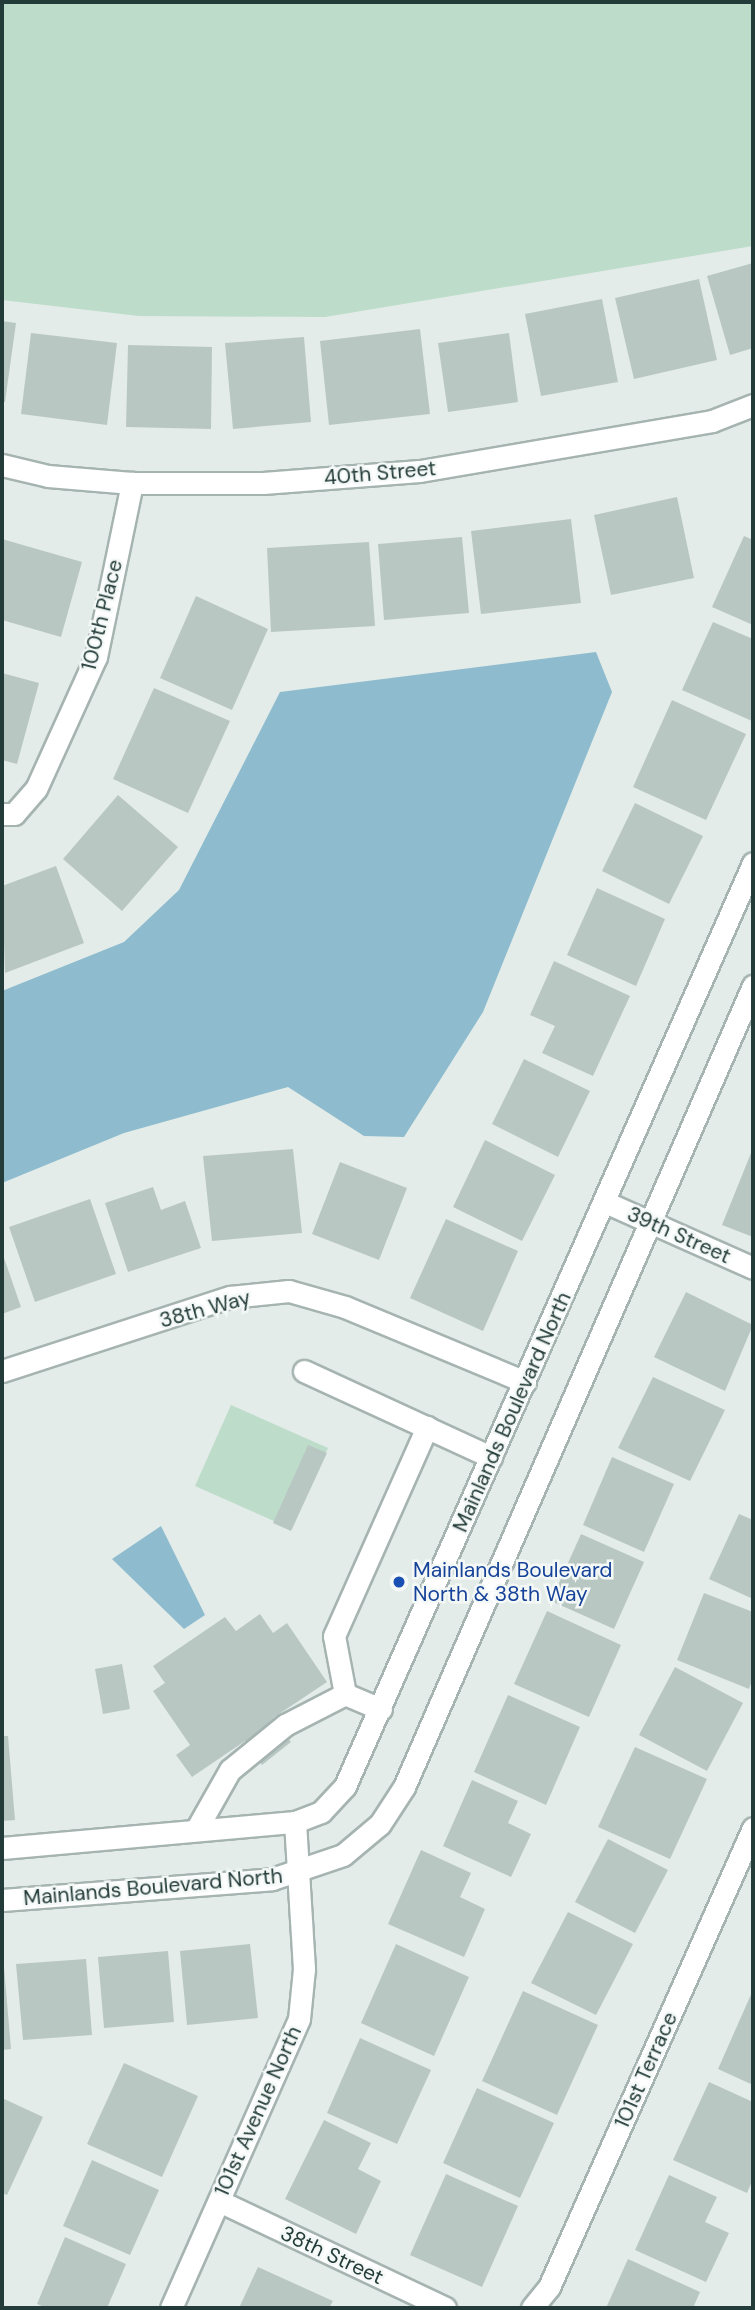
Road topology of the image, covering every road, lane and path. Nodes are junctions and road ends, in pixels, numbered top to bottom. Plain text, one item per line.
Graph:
1 (753, 405) edge
2 (2, 466) edge
3 (132, 483) junction
4 (8, 814) edge
5 (753, 863) edge
6 (753, 986) edge
7 (605, 1202) junction
8 (650, 1222) junction
9 (753, 1268) edge
10 (2, 1370) edge
11 (304, 1371) dead end
12 (525, 1382) junction
13 (427, 1427) junction
14 (491, 1457) junction
15 (345, 1694) junction
16 (381, 1709) junction
17 (295, 1822) junction
18 (753, 1828) edge
19 (196, 1830) junction
20 (2, 1848) edge
21 (297, 1873) junction
22 (2, 1900) edge
23 (219, 2201) junction
24 (171, 2308) edge
25 (445, 2308) edge
26 (532, 2308) edge

1 - 3 street, 40th Street
2 - 3 street, 40th Street
3 - 4 street, 100th Place
5 - 7 street, Mainlands Boulevard North
6 - 8 street, Mainlands Boulevard North
7 - 8 street, 39th Street
7 - 12 street, Mainlands Boulevard North
8 - 9 street, 39th Street
8 - 21 street, Mainlands Boulevard North
10 - 12 street, 38th Way
11 - 13 street
12 - 14 street, Mainlands Boulevard North
13 - 14 street
13 - 15 street
14 - 16 street, Mainlands Boulevard North
15 - 16 street
15 - 19 street
16 - 17 street, Mainlands Boulevard North
17 - 19 street, Mainlands Boulevard North
17 - 21 street, 101st Avenue North
18 - 26 street, 101st Terrace
19 - 20 street, Mainlands Boulevard North
21 - 22 street, Mainlands Boulevard North
21 - 23 street, 101st Avenue North
23 - 24 street, 101st Avenue North
23 - 25 street, 38th Street

